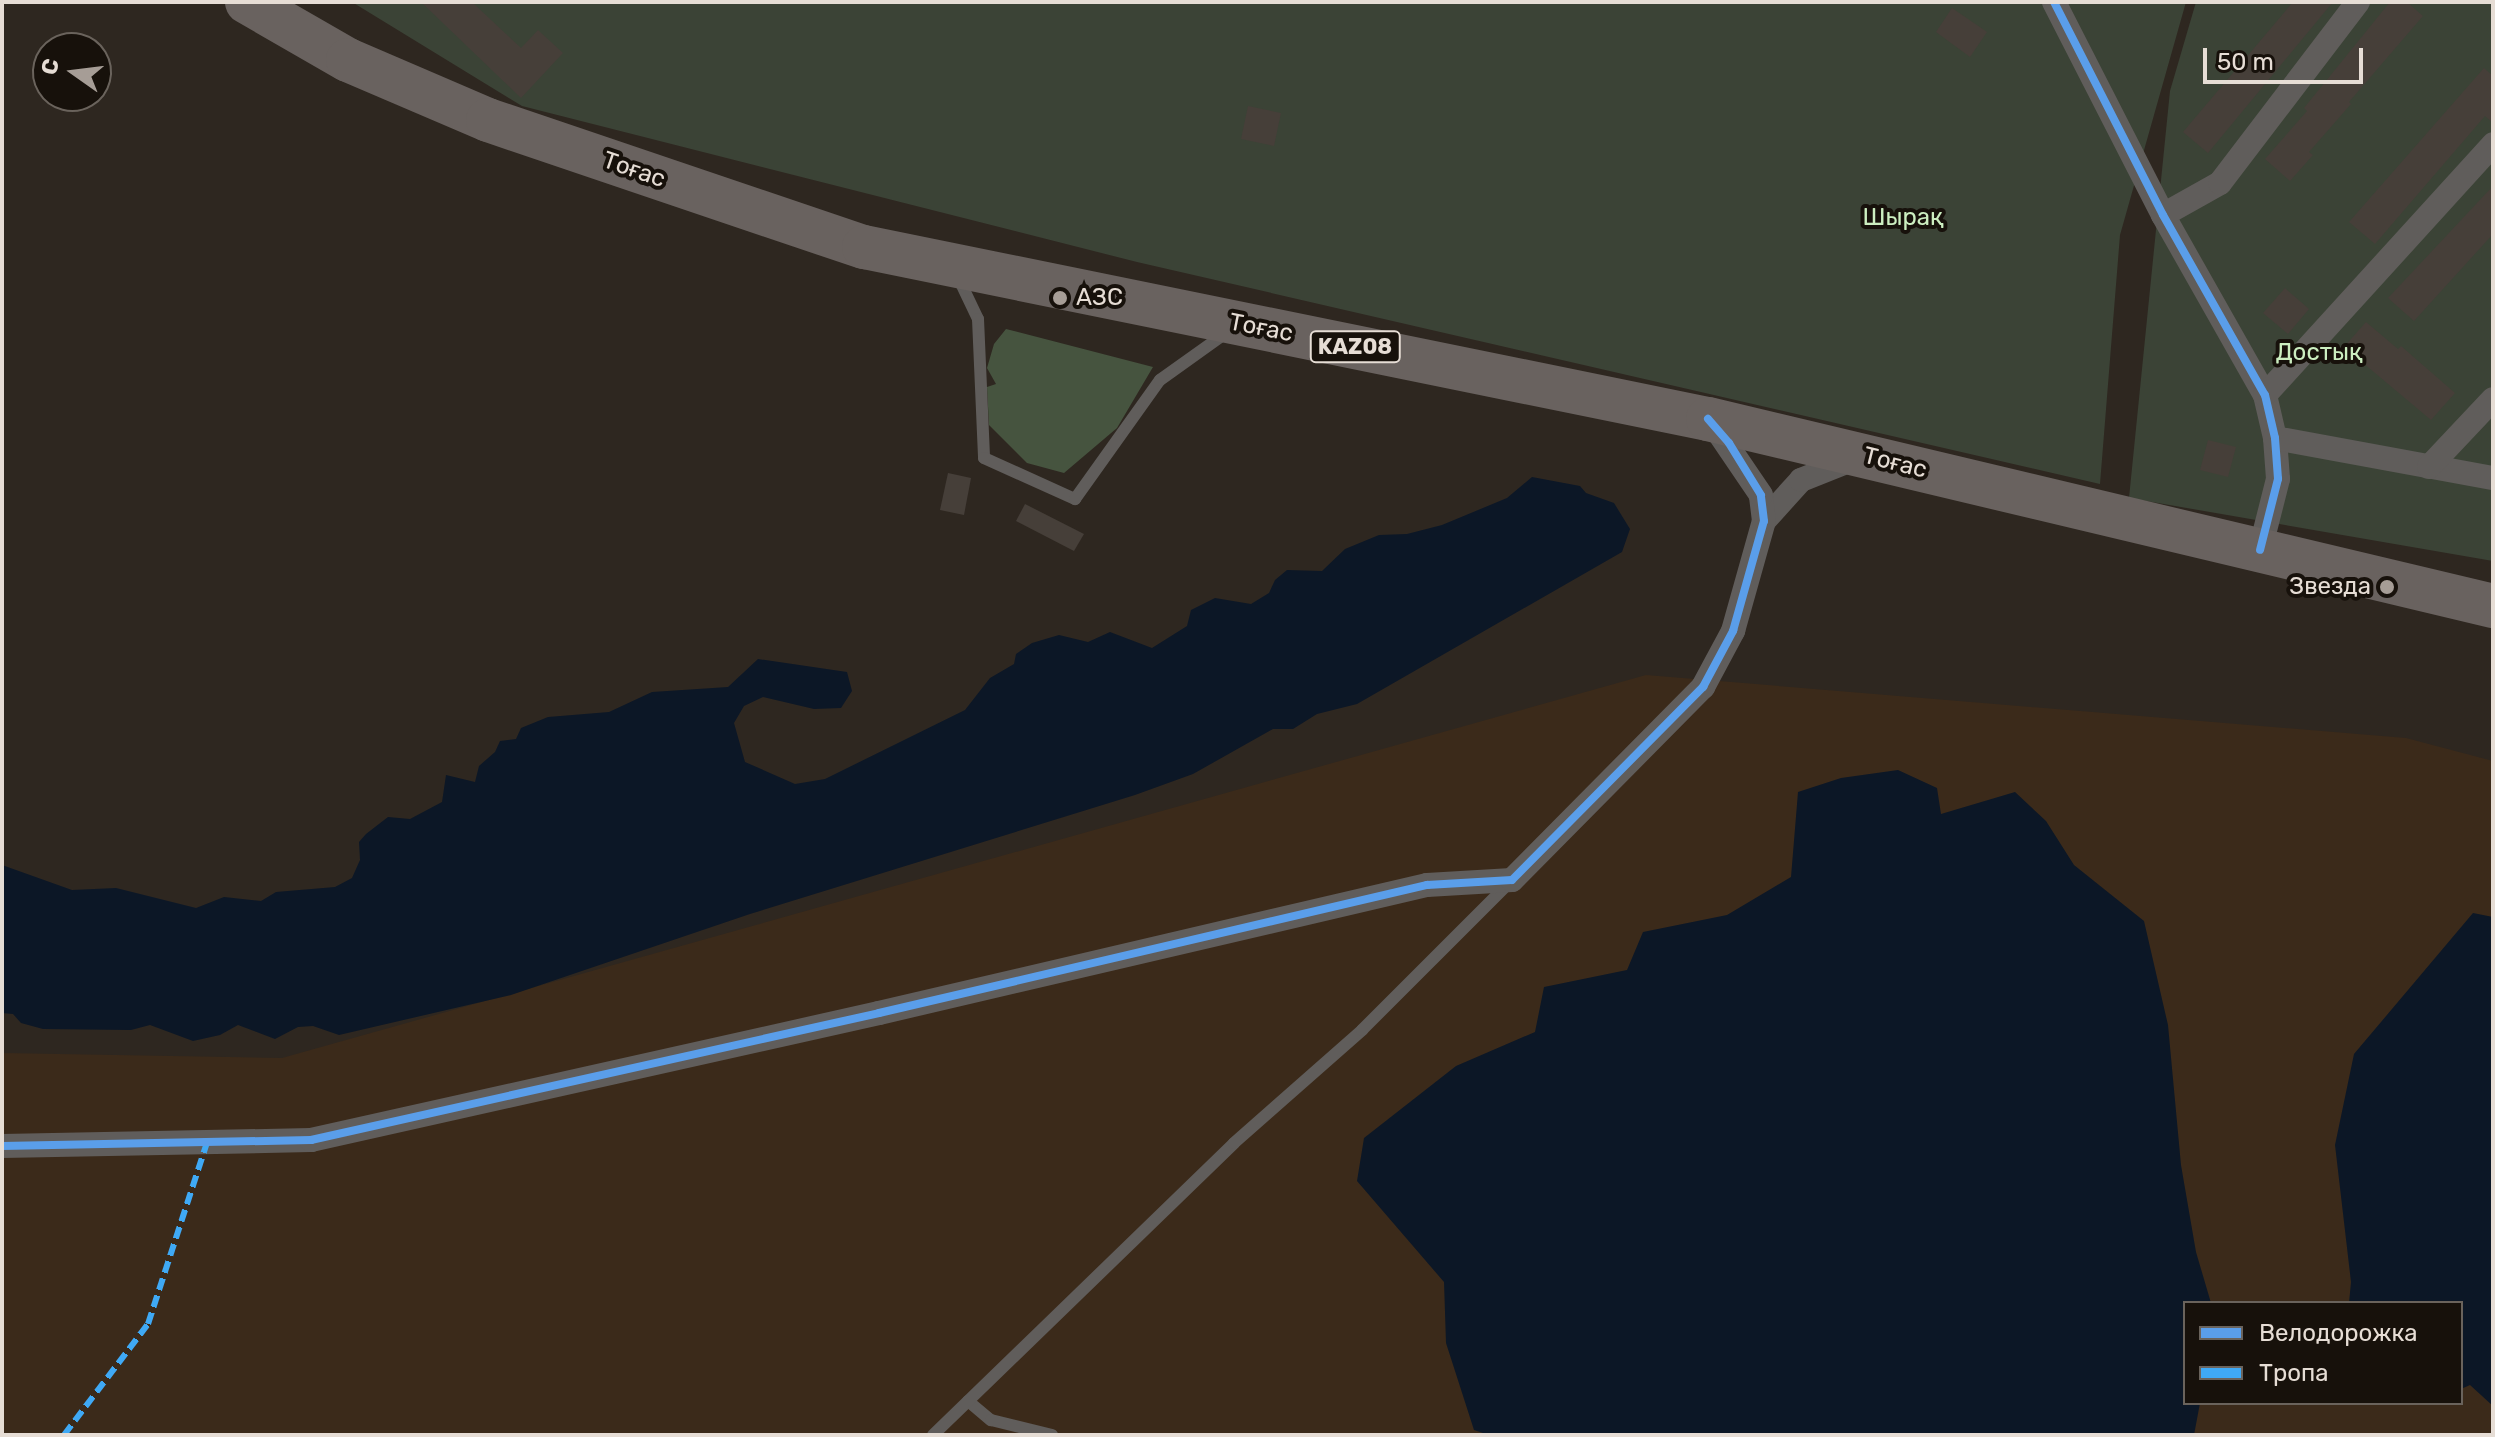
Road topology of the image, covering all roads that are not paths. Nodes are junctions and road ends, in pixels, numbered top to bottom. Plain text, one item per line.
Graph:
1 (247, 2) edge
2 (2054, 2) edge
3 (2358, 2) edge
4 (2493, 144) edge
5 (2163, 215) junction
6 (952, 265) junction
7 (1240, 324) junction
8 (2265, 395) junction
9 (2493, 399) edge
10 (1708, 419) junction
11 (2275, 438) junction
12 (1863, 456) junction
13 (2429, 467) junction
14 (2493, 478) edge
15 (1764, 521) junction
16 (2260, 550) junction
17 (2493, 606) edge
18 (1512, 880) junction
19 (2, 1146) edge
20 (968, 1401) junction
21 (933, 1435) edge
22 (1052, 1435) edge

1 - 6 highway, Тоғас / KAZ08
2 - 5 street
3 - 5 street
4 - 8 street
5 - 8 street
6 - 7 highway, Тоғас / KAZ08
6 - 7 lane
7 - 10 highway, Тоғас / KAZ08
8 - 11 street
9 - 13 street
10 - 12 highway, Тоғас / KAZ08
10 - 15 street
11 - 13 street
11 - 16 street
12 - 15 street
12 - 16 highway, Тоғас / KAZ08
13 - 14 street
15 - 18 street
16 - 17 highway, Тоғас / KAZ08
18 - 19 street
18 - 20 lane
20 - 21 lane
20 - 22 lane

